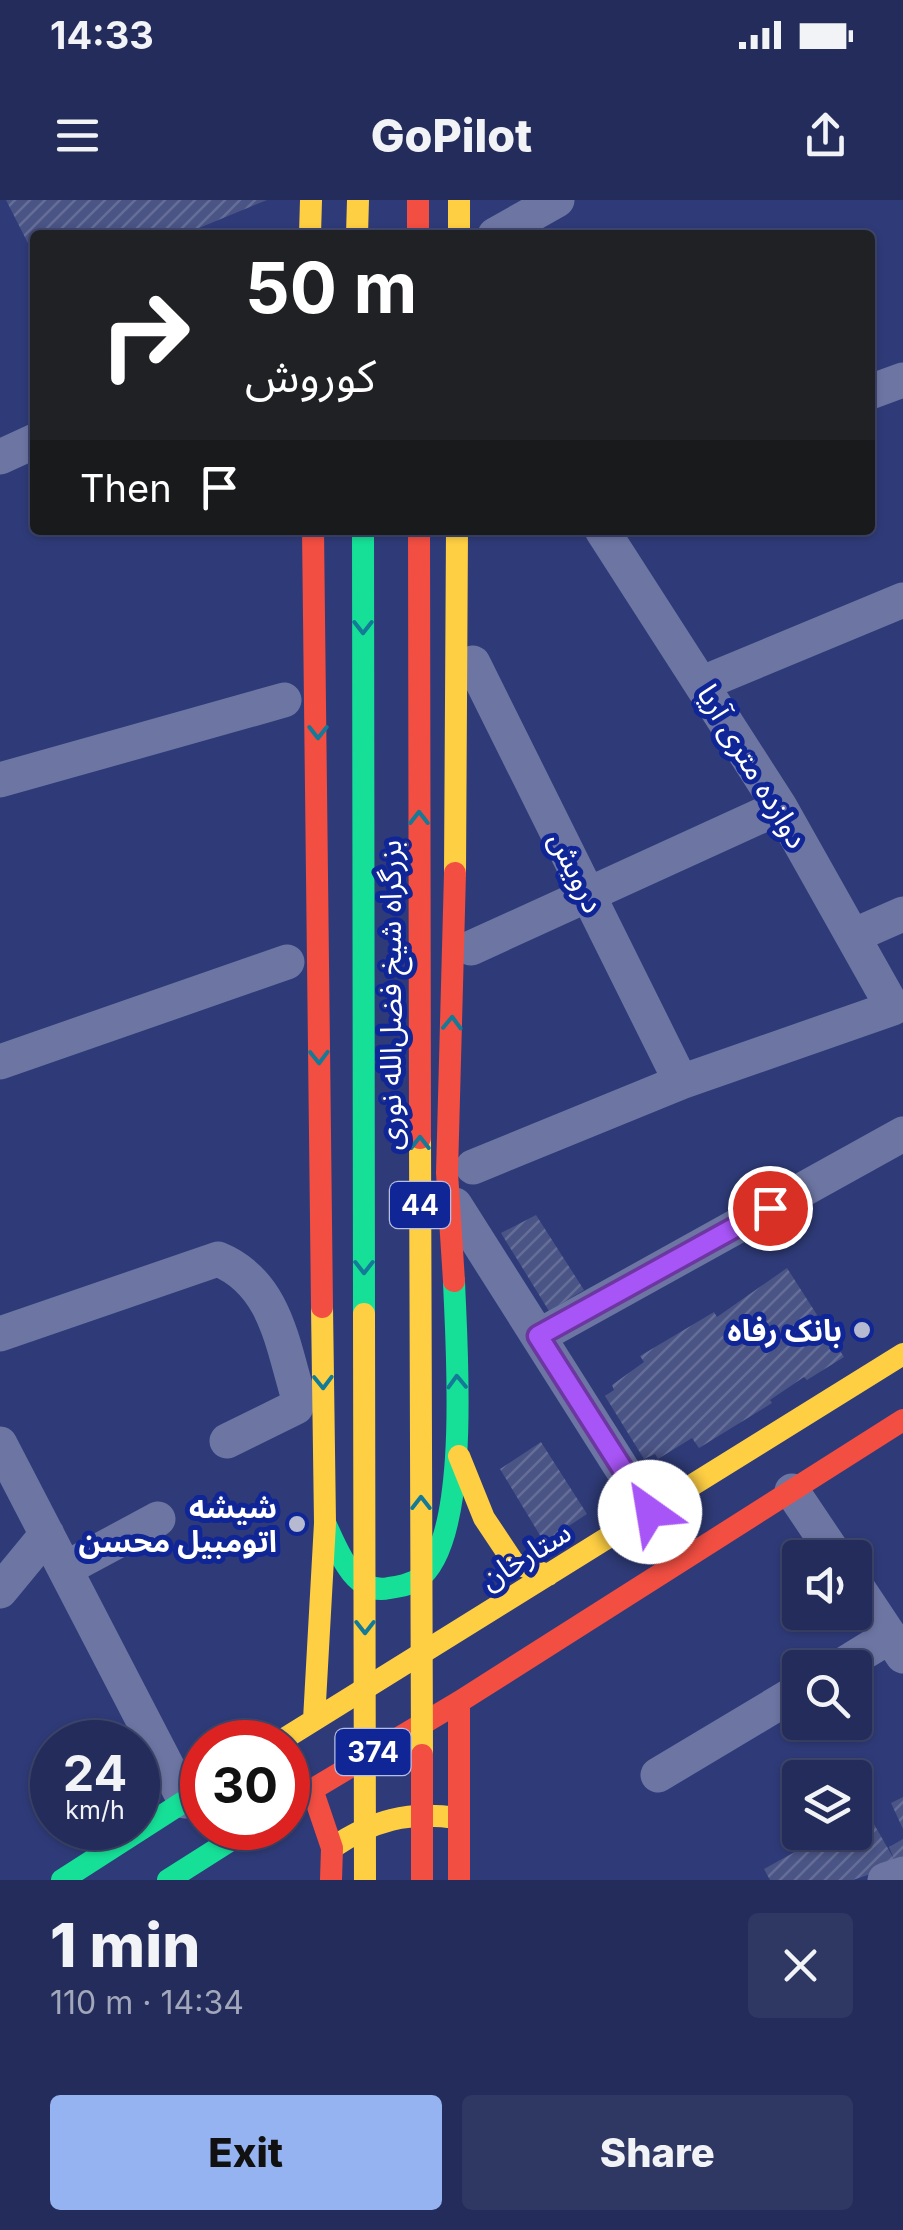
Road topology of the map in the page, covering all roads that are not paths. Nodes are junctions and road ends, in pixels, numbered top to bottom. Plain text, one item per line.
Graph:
1 (311, 200) edge
2 (358, 200) edge
3 (418, 200) edge
4 (459, 200) edge
5 (557, 200) edge
6 (310, 230) edge
7 (357, 230) edge
8 (418, 230) edge
9 (458, 230) edge
10 (504, 230) edge
11 (903, 380) edge
12 (875, 390) edge
13 (30, 442) edge
14 (0, 457) edge
15 (313, 535) edge
16 (363, 535) edge
17 (419, 535) edge
18 (457, 535) edge
19 (605, 535) edge
20 (903, 600) edge
21 (474, 663) dead end
22 (703, 682) junction
23 (284, 700) dead end
24 (0, 780) edge
25 (780, 806) junction
26 (588, 894) junction
27 (903, 914) edge
28 (854, 935) junction
29 (471, 948) dead end
30 (287, 962) dead end
31 (0, 1062) edge
32 (681, 1082) junction
33 (903, 1134) edge
34 (473, 1166) dead end
35 (452, 1200) junction
36 (0, 1334) edge
37 (538, 1336) junction
38 (903, 1354) edge
39 (903, 1420) edge
40 (228, 1440) dead end
41 (0, 1444) edge
42 (460, 1456) junction
43 (792, 1491) junction
44 (650, 1512) junction
45 (158, 1519) dead end
46 (325, 1523) junction
47 (46, 1534) junction
48 (825, 1540) edge
49 (64, 1569) junction
50 (548, 1576) junction
51 (0, 1591) edge
52 (872, 1610) edge
53 (896, 1646) edge
54 (872, 1655) edge
55 (782, 1701) edge
56 (459, 1702) junction
57 (314, 1720) junction
58 (310, 1723) edge
59 (180, 1772) edge
60 (658, 1776) dead end
61 (312, 1789) joint
62 (180, 1805) edge
63 (457, 1818) junction
64 (332, 1848) junction
65 (215, 1850) edge
66 (903, 1874) edge
67 (62, 1880) edge
68 (168, 1880) edge
69 (331, 1880) edge
70 (365, 1880) edge
71 (422, 1880) edge
72 (459, 1880) edge
73 (884, 1880) edge

1 - 6 main road
2 - 7 main road
3 - 8 main road
4 - 9 main road
5 - 10 street
11 - 12 street
13 - 14 street
15 -> 46 main road
16 -> 70 main road, بزرگراه شیخ فضل‌الله نوری / 44, bridge
71 -> 17 main road, بزرگراه شیخ فضل‌الله نوری / 44, bridge
35 -> 18 main road
19 - 22 street, دوازده متری آریا
20 - 22 street
21 - 26 street, درویش
22 - 25 street, دوازده متری آریا
23 - 24 street
25 - 26 street
25 - 28 street, دوازده متری آریا
26 - 29 street
26 - 32 street, درویش
27 - 28 street
28 - 32 street, دوازده متری آریا
30 - 31 street
32 - 34 street
33 - 37 street
35 - 37 street
42 -> 35 main road
36 - 40 street
37 - 44 street
38 - 44 main road, ستارخان / 374
39 - 43 main road, 374
41 - 47 street
42 - 46 main road
42 - 50 main road
43 - 48 street
43 - 56 main road, 374
44 - 50 main road, ستارخان / 374
45 - 49 street
46 - 57 main road
47 - 49 street
47 - 51 street
49 - 59 street
50 - 57 main road, ستارخان / 374
52 - 53 street
53 - 54 street
55 - 60 street
56 - 61 main road, 374
56 - 63 main road
57 - 58 main road, ستارخان / 374
61 - 64 main road
62 - 67 main road
63 - 64 main road
63 - 72 main road
64 - 69 main road
65 - 68 main road
66 - 73 street

